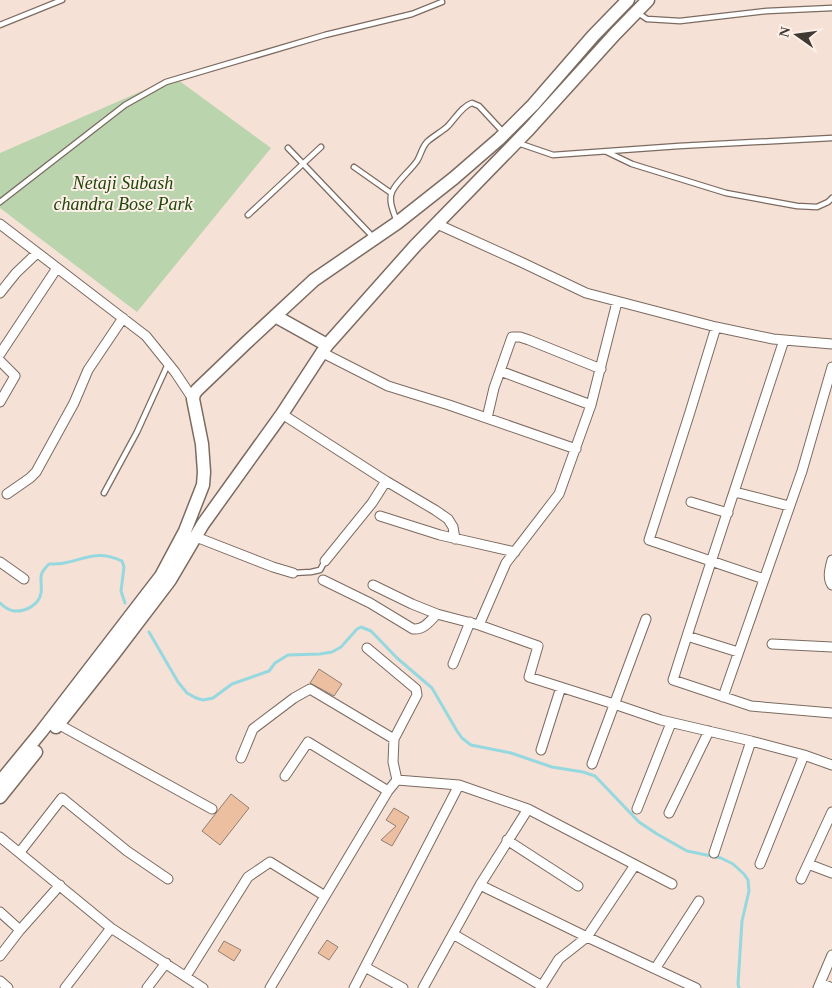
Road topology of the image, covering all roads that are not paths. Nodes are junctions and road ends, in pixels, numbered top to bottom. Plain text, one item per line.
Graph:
1 (62, 0) edge
2 (628, 0) edge
3 (648, 0) edge
4 (442, 2) dead end
5 (832, 8) edge
6 (637, 12) junction
7 (0, 25) edge
8 (505, 133) junction
9 (832, 138) edge
10 (516, 142) junction
11 (321, 147) dead end
12 (288, 148) dead end
13 (606, 152) junction
14 (304, 163) junction
15 (354, 167) dead end
16 (391, 194) junction
17 (832, 198) edge
18 (0, 202) edge
19 (248, 215) dead end
20 (397, 223) junction
21 (0, 224) edge
22 (437, 224) junction
23 (374, 238) junction
24 (37, 253) junction
25 (56, 268) junction
26 (0, 293) edge
27 (617, 302) junction
28 (275, 316) junction
29 (123, 318) junction
30 (716, 327) junction
31 (784, 340) junction
32 (832, 344) edge
33 (324, 349) junction
34 (0, 354) edge
35 (0, 361) edge
36 (168, 364) junction
37 (832, 366) edge
38 (600, 370) junction
39 (500, 371) junction
40 (193, 399) junction
41 (0, 402) edge
42 (591, 405) junction
43 (282, 414) junction
44 (486, 418) junction
45 (576, 449) junction
46 (386, 481) junction
47 (104, 492) dead end
48 (735, 492) junction
49 (7, 494) dead end
50 (691, 502) dead end
51 (789, 506) junction
52 (728, 513) junction
53 (380, 516) dead end
54 (196, 537) junction
55 (456, 538) junction
56 (515, 552) junction
57 (832, 560) edge
58 (325, 561) joint
59 (711, 561) junction
60 (0, 562) edge
61 (293, 573) joint
62 (764, 579) junction
63 (24, 580) dead end
64 (323, 580) dead end
65 (373, 585) dead end
66 (832, 585) edge
67 (437, 614) junction
68 (646, 619) dead end
69 (470, 622) junction
70 (479, 625) junction
71 (687, 636) junction
72 (772, 644) dead end
73 (832, 647) edge
74 (367, 648) dead end
75 (738, 652) junction
76 (453, 664) dead end
77 (562, 687) junction
78 (723, 697) junction
79 (614, 704) junction
80 (832, 713) edge
81 (671, 723) junction
82 (58, 724) junction
83 (709, 731) junction
84 (394, 739) junction
85 (751, 740) junction
86 (541, 750) dead end
87 (804, 755) junction
88 (241, 758) dead end
89 (592, 764) dead end
90 (832, 765) edge
91 (285, 776) dead end
92 (398, 780) junction
93 (0, 782) edge
94 (459, 786) junction
95 (388, 790) junction
96 (0, 797) edge
97 (528, 808) junction
98 (212, 809) dead end
99 (637, 809) dead end
100 (832, 812) edge
101 (669, 813) dead end
102 (0, 837) edge
103 (507, 840) junction
104 (20, 852) junction
105 (714, 853) dead end
106 (760, 864) dead end
107 (808, 864) junction
108 (635, 865) junction
109 (832, 873) edge
110 (168, 879) dead end
111 (801, 879) dead end
112 (672, 884) dead end
113 (60, 885) junction
114 (480, 885) junction
115 (578, 886) dead end
116 (325, 896) junction
117 (699, 901) dead end
118 (0, 912) edge
119 (111, 928) junction
120 (20, 930) junction
121 (453, 934) junction
122 (587, 938) junction
123 (832, 954) edge
124 (0, 956) edge
125 (166, 963) junction
126 (365, 967) junction
127 (655, 969) junction
128 (186, 976) junction
129 (0, 981) edge
130 (819, 986) edge
131 (544, 987) edge
132 (8, 988) edge
133 (65, 988) edge
134 (147, 988) edge
135 (203, 988) edge
136 (270, 988) edge
137 (354, 988) edge
138 (403, 988) edge
139 (422, 988) edge
140 (696, 988) edge
141 (832, 988) edge

1 - 7 lane
2 - 8 main road
3 - 6 main road
4 - 18 lane
5 - 6 lane
6 - 10 main road
8 - 16 lane
8 - 20 main road
9 - 13 lane
10 - 13 lane
10 - 22 main road
11 - 14 lane
12 - 14 lane
13 - 17 lane
14 - 19 lane
14 - 23 lane
15 - 16 lane
16 - 20 lane
20 - 23 main road
21 - 24 street
22 - 27 street
22 - 33 main road
23 - 28 main road
24 - 25 street
24 - 26 street
25 - 29 street
25 - 34 street
27 - 30 street
27 - 38 street
28 - 33 main road
28 - 40 main road
29 - 36 street
29 - 49 street
30 - 31 street
30 - 59 street
31 - 32 street
31 - 48 street
33 - 43 main road
33 - 44 street
35 - 41 street
36 - 40 street
36 - 47 lane
37 - 51 street
38 - 39 street
38 - 42 street
39 - 42 street
39 - 44 street
40 - 93 main road
42 - 45 street
43 - 46 street
43 - 54 main road
44 - 45 street
45 - 56 street
46 - 55 street
46 - 58 street
48 - 51 street
48 - 52 street
50 - 52 street
51 - 62 street
52 - 59 street
53 - 55 street
54 - 61 street
54 - 82 main road
55 - 56 street
56 - 70 street
57 - 66 street
58 - 61 lane
59 - 62 street
59 - 71 street
60 - 63 street
62 - 75 street
64 - 67 street
65 - 67 street
67 - 69 street
68 - 79 street
69 - 70 street
69 - 76 street
70 - 77 street
71 - 75 street
71 - 78 street
72 - 73 street
74 - 84 street
75 - 78 street
77 - 79 street
77 - 86 street
78 - 80 street
79 - 81 street
79 - 89 street
81 - 83 street
81 - 99 street
82 - 96 main road
82 - 98 street
83 - 85 street
83 - 101 street
84 - 88 street
84 - 92 street
85 - 87 street
85 - 105 street
87 - 90 street
87 - 106 street
91 - 95 street
92 - 94 street
92 - 95 street
94 - 97 street
94 - 126 street
95 - 116 street
97 - 103 street
97 - 108 street
100 - 107 street
102 - 104 street
103 - 114 street
103 - 115 street
104 - 110 street
104 - 113 street
107 - 109 street
107 - 111 street
108 - 112 street
108 - 122 street
113 - 119 street
113 - 120 street
114 - 121 street
114 - 122 street
116 - 128 street
116 - 136 street
117 - 127 street
118 - 120 street
119 - 125 street
119 - 133 street
120 - 124 street
121 - 131 street
121 - 139 street
122 - 127 street
122 - 131 street
123 - 130 street
125 - 128 street
125 - 134 street
126 - 137 street
126 - 138 street
127 - 140 street
128 - 135 street
129 - 132 street
130 - 141 street

